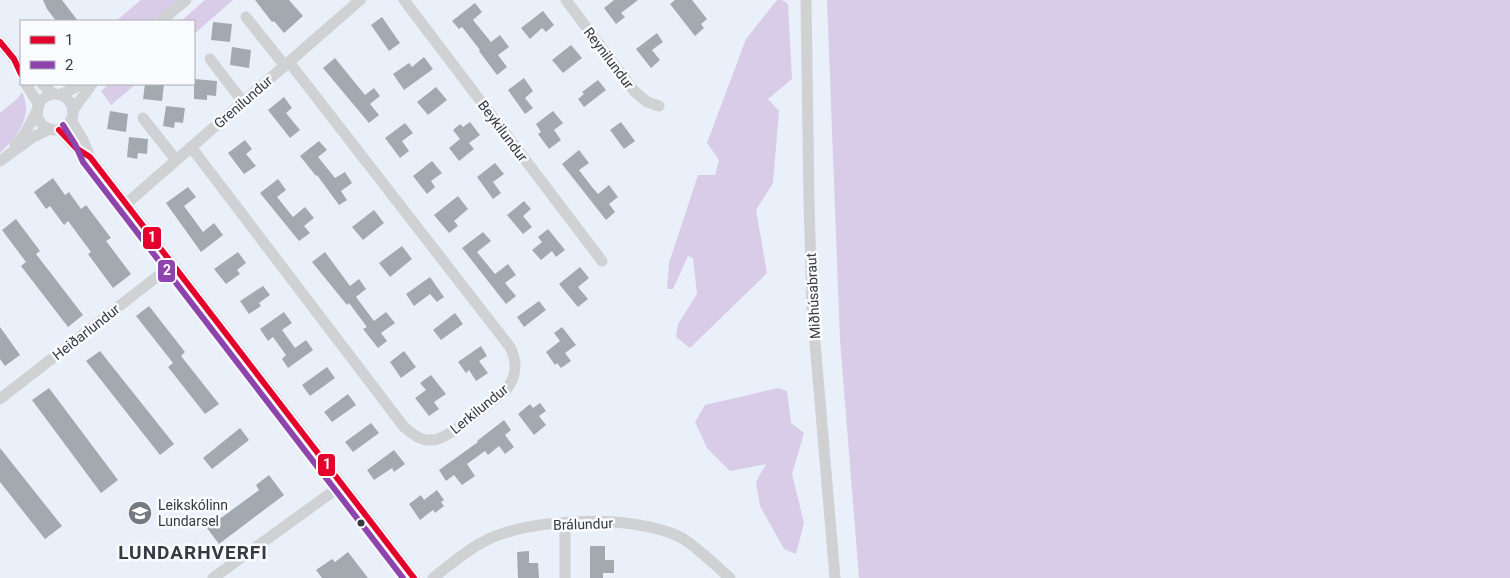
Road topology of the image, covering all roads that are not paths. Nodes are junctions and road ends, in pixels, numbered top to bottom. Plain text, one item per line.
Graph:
1 (186, 0) edge
2 (360, 0) edge
3 (404, 0) edge
4 (566, 0) edge
5 (808, 0) edge
6 (246, 17) dead end
7 (162, 20) edge
8 (0, 42) edge
9 (210, 59) dead end
10 (18, 62) edge
11 (287, 64) junction
12 (27, 85) edge
13 (43, 85) edge
14 (80, 85) edge
15 (91, 85) edge
16 (57, 95) junction
17 (243, 102) junction
18 (660, 106) dead end
19 (38, 107) junction
20 (72, 115) junction
21 (143, 118) dead end
22 (54, 130) junction
23 (191, 147) junction
24 (90, 157) junction
25 (4, 158) edge
26 (176, 160) junction
27 (126, 204) junction
28 (602, 261) dead end
29 (172, 265) junction
30 (0, 399) edge
31 (342, 485) junction
32 (565, 523) junction
33 (214, 578) edge
34 (414, 578) edge
35 (434, 578) edge
36 (565, 578) edge
37 (730, 578) edge
38 (835, 578) edge

1 - 7 street
2 - 11 street, Grenilundur
3 - 28 street, Beykilundur
4 - 18 street, Reynilundur
5 - 38 street, Miðhúsabraut
6 - 11 street, Lerkilundur
8 - 10 street
9 - 17 street
11 - 17 street, Grenilundur
11 - 23 street, Lerkilundur
12 - 19 street
13 - 16 street
14 - 16 street
15 - 20 street
16 - 19 street
16 - 20 street
17 - 23 street, Grenilundur
19 - 22 street
19 - 25 street
20 - 22 street
20 - 24 street
21 - 26 street
22 - 24 street
22 - 25 street
23 - 26 street, Grenilundur
24 - 27 street
26 - 27 street, Grenilundur
27 - 29 street
29 - 30 street, Heiðarlundur
29 - 31 street
31 - 33 street
31 - 34 street
32 - 35 street, Brálundur
32 - 36 street
32 - 37 street, Brálundur

